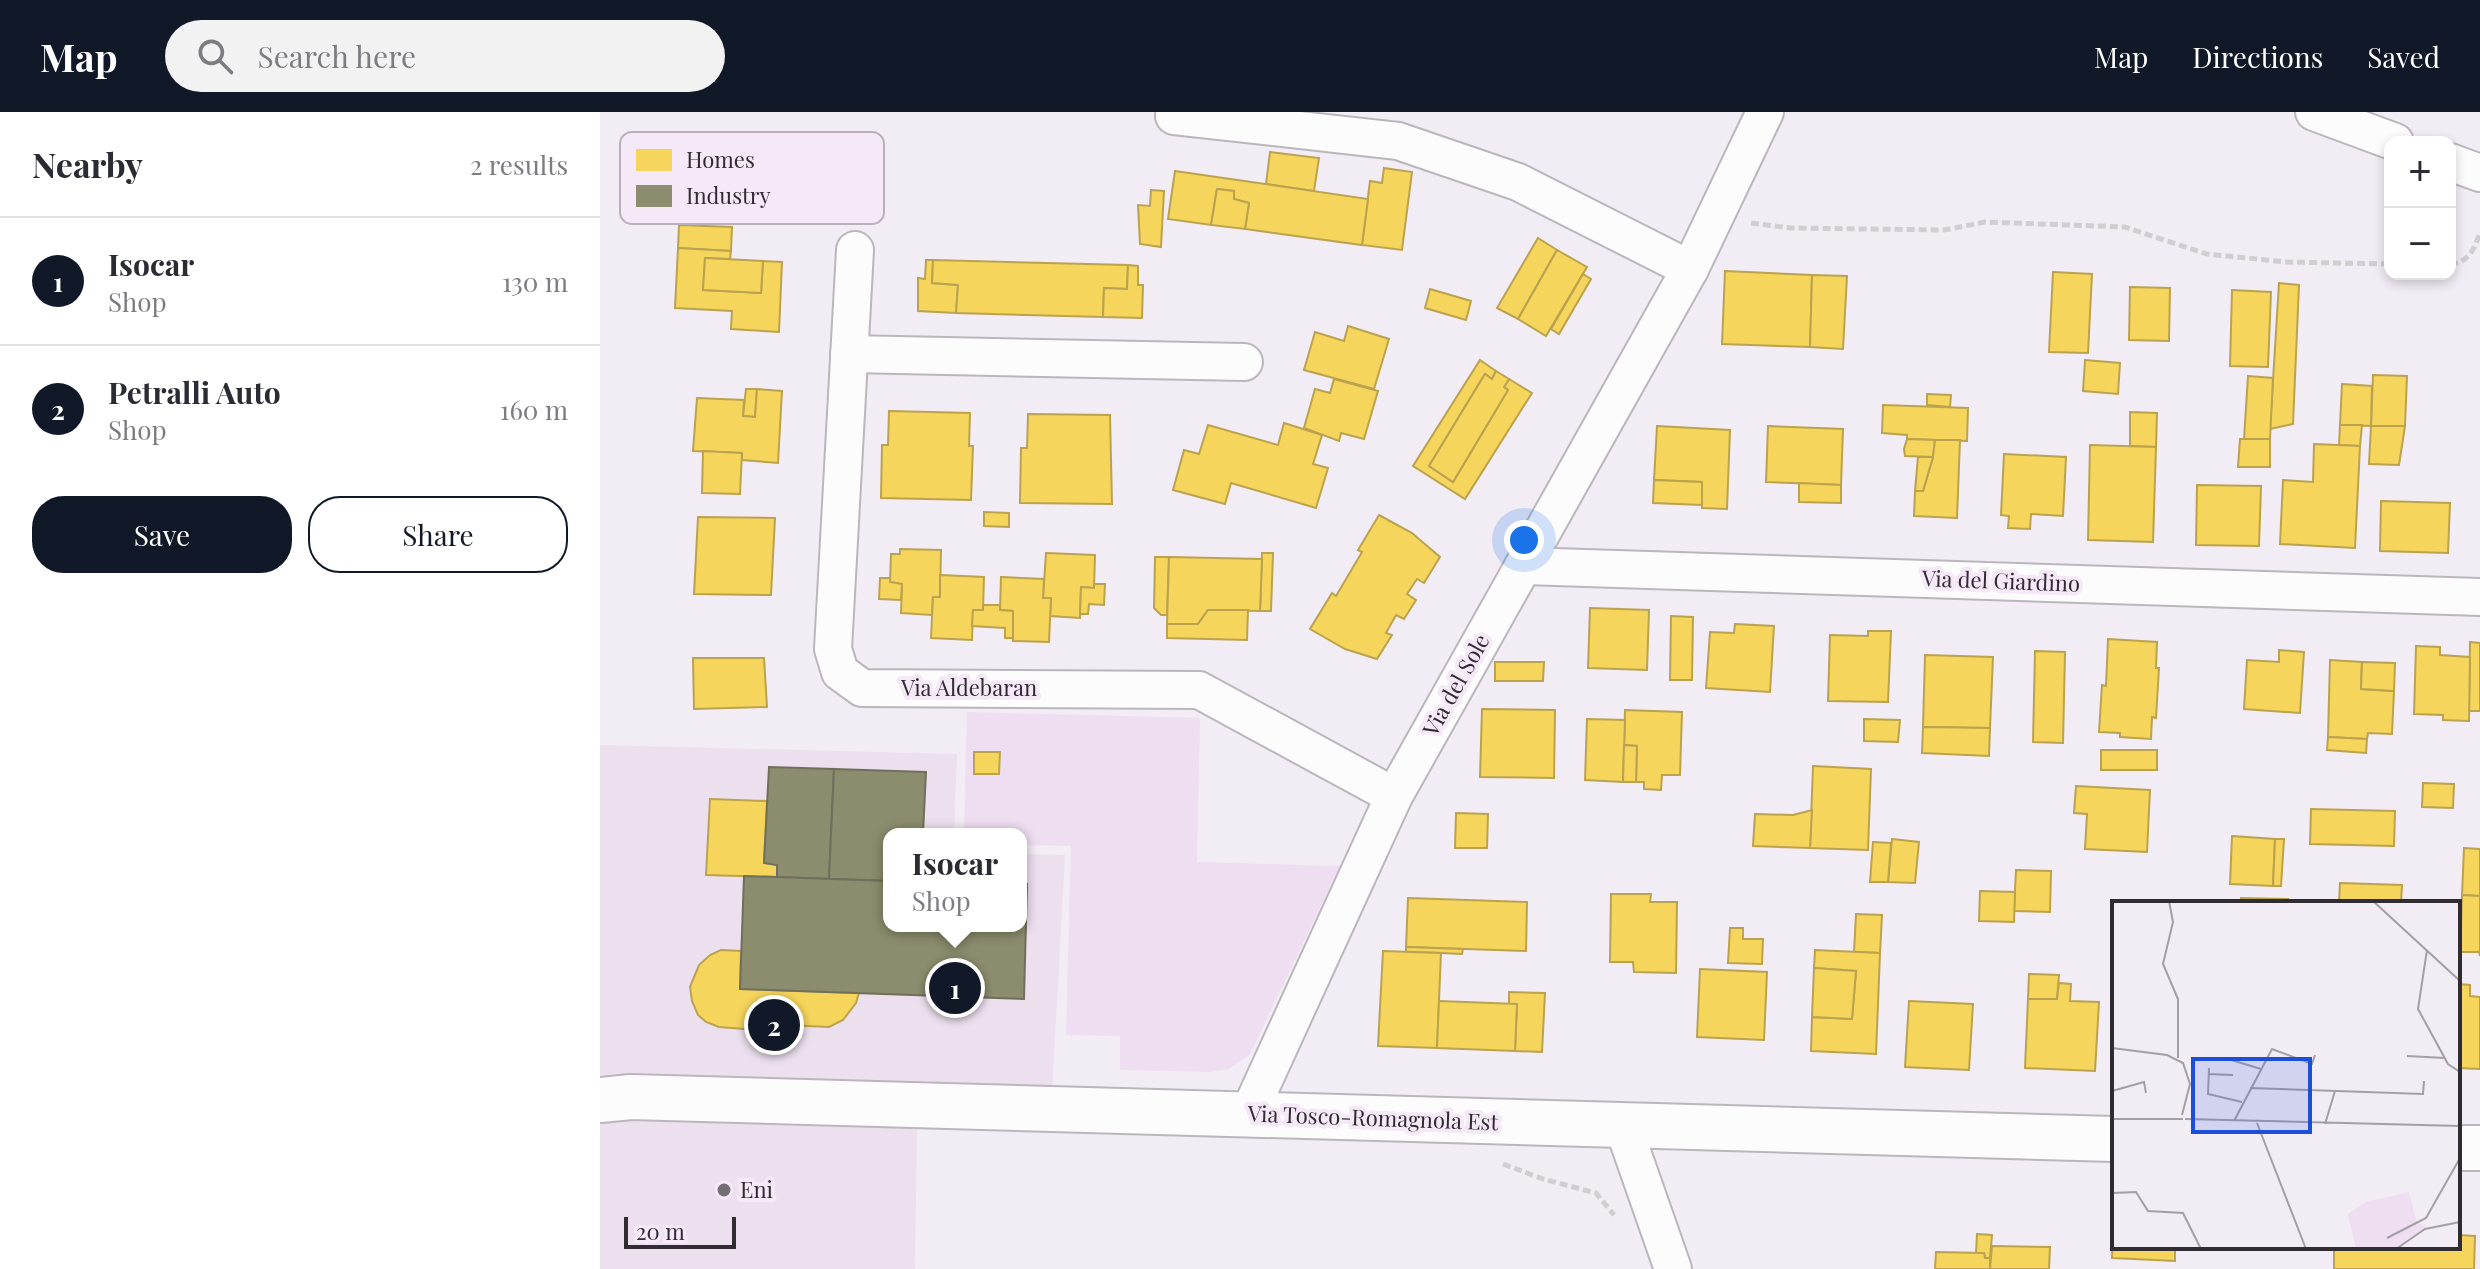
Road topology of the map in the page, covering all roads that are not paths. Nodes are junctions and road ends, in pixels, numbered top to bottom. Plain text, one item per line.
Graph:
1 (1765, 112) edge
2 (2314, 112) edge
3 (1174, 116) dead end
4 (2384, 138) edge
5 (2456, 164) edge
6 (2480, 173) edge
7 (855, 250) dead end
8 (1690, 269) junction
9 (849, 354) junction
10 (1244, 362) dead end
11 (1523, 566) junction
12 (2480, 597) edge
13 (1394, 796) junction
14 (610, 1093) edge
15 (1248, 1115) junction
16 (1623, 1126) junction
17 (2112, 1139) edge
18 (1673, 1269) edge

1 - 8 street, Via del Sole
2 - 4 street
3 - 8 street
5 - 6 street
7 - 9 street, Via Aldebaran
8 - 11 street, Via del Sole
9 - 10 street
9 - 13 street, Via Aldebaran
11 - 12 street, Via del Giardino
11 - 13 street, Via del Sole
13 - 15 street, Via del Sole
14 - 15 main road, Via Tosco-Romagnola Est
15 - 16 main road, Via Tosco-Romagnola Est
16 - 17 main road, Via Tosco-Romagnola Est
16 - 18 street

